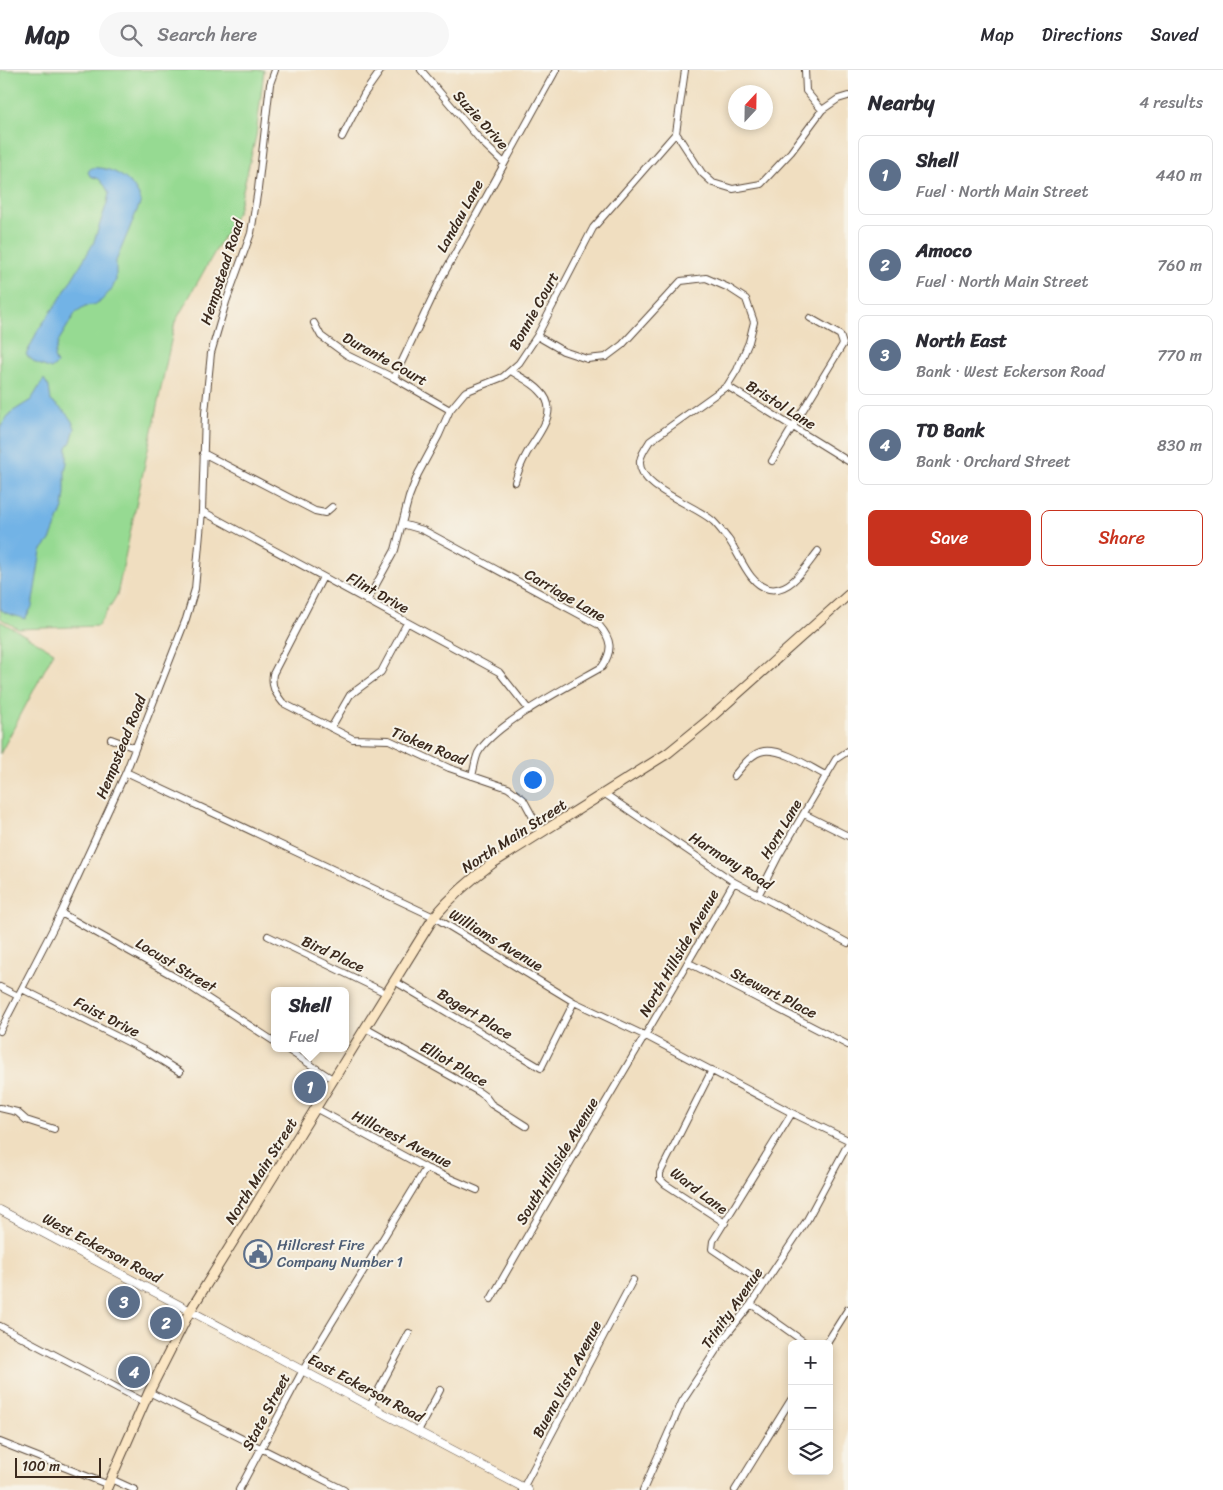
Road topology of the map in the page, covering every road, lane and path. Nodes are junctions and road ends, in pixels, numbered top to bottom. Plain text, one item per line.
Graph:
1 (275, 70) edge
2 (381, 70) edge
3 (420, 70) edge
4 (556, 70) edge
5 (685, 70) edge
6 (805, 70) edge
7 (848, 96) edge
8 (822, 110) junction
9 (676, 134) junction
10 (342, 137) dead end
11 (504, 163) junction
12 (810, 318) dead end
13 (314, 323) dead end
14 (537, 336) junction
15 (845, 344) edge
16 (511, 371) junction
17 (394, 378) junction
18 (726, 386) junction
19 (450, 410) junction
20 (793, 427) junction
21 (203, 453) junction
22 (772, 461) dead end
23 (848, 461) edge
24 (515, 482) dead end
25 (332, 507) dead end
26 (202, 511) junction
27 (402, 524) junction
28 (818, 551) dead end
29 (323, 577) junction
30 (848, 594) edge
31 (367, 601) junction
32 (407, 623) junction
33 (529, 710) junction
34 (331, 728) junction
35 (111, 738) dead end
36 (135, 748) junction
37 (848, 750) edge
38 (126, 772) junction
39 (472, 776) junction
40 (734, 776) dead end
41 (827, 776) junction
42 (605, 794) junction
43 (804, 814) junction
44 (541, 832) junction
45 (848, 836) edge
46 (734, 882) junction
47 (759, 894) junction
48 (61, 913) junction
49 (434, 917) junction
50 (268, 936) dead end
51 (848, 943) edge
52 (688, 963) junction
53 (396, 982) junction
54 (0, 987) edge
55 (22, 988) junction
56 (388, 994) junction
57 (18, 996) junction
58 (574, 1002) junction
59 (367, 1029) junction
60 (0, 1031) edge
61 (646, 1036) junction
62 (271, 1039) edge
63 (848, 1045) edge
64 (291, 1052) edge
65 (712, 1070) junction
66 (180, 1072) dead end
67 (334, 1080) junction
68 (0, 1108) edge
69 (317, 1109) junction
70 (792, 1113) junction
71 (526, 1126) dead end
72 (54, 1129) dead end
73 (848, 1140) edge
74 (848, 1144) edge
75 (426, 1168) junction
76 (477, 1190) dead end
77 (0, 1210) edge
78 (725, 1223) junction
79 (633, 1280) dead end
80 (764, 1284) junction
81 (491, 1299) dead end
82 (751, 1304) junction
83 (848, 1309) edge
84 (190, 1311) junction
85 (0, 1326) edge
86 (409, 1333) dead end
87 (801, 1340) edge
88 (829, 1340) edge
89 (303, 1370) junction
90 (440, 1390) dead end
91 (149, 1392) junction
92 (144, 1402) junction
93 (788, 1404) edge
94 (370, 1406) junction
95 (418, 1431) junction
96 (0, 1442) edge
97 (261, 1449) junction
98 (109, 1484) edge
99 (525, 1489) edge
100 (134, 1490) edge
101 (239, 1490) edge
102 (344, 1490) edge
103 (643, 1490) edge
104 (735, 1490) edge

1 - 21 street, Hempstead Road
2 - 10 street
3 - 11 street, Suzie Drive
4 - 11 street, Landau Lane
5 - 9 street
6 - 8 street
7 - 8 street
8 - 9 street
9 - 14 street, Bonnie Court
11 - 17 street, Landau Lane
12 - 15 street
13 - 17 street, Durante Court
14 - 16 street, Bonnie Court
14 - 18 street
15 - 20 street
16 - 19 street, Bonnie Court
16 - 24 street
17 - 19 street, Durante Court
18 - 20 street, Bristol Lane
18 - 28 street
19 - 27 street, Bonnie Court
20 - 22 street
20 - 23 street, Bristol Lane
21 - 25 street
21 - 26 street, Hempstead Road
26 - 29 street, Flint Drive
26 - 36 street, Hempstead Road
27 - 31 street, Bonnie Court
27 - 33 street, Carriage Lane
29 - 31 street, Flint Drive
29 - 34 street, Tioken Road
30 - 42 main road, North Main Street
31 - 32 street, Flint Drive
32 - 33 street, Flint Drive
32 - 34 street
33 - 39 street, Carriage Lane
34 - 39 street, Tioken Road
35 - 36 street
36 - 38 street, Hempstead Road
37 - 41 street, Horn Lane
38 - 48 street, Hempstead Road
38 - 49 street, Williams Avenue
39 - 44 street, Tioken Road
40 - 41 street
41 - 43 street, Horn Lane
42 - 44 main road, North Main Street
42 - 46 street, Harmony Road
43 - 45 street
43 - 47 street, Horn Lane
44 - 49 main road, North Main Street
46 - 47 street, Harmony Road
46 - 52 street, North Hillside Avenue
47 - 51 street, Harmony Road
48 - 55 street, Hempstead Road
48 - 62 street, Locust Street
49 - 53 main road, North Main Street
49 - 58 street, Williams Avenue
50 - 56 street, Bird Place
52 - 61 street, North Hillside Avenue
52 - 63 street, Stewart Place
53 - 56 main road, North Main Street
53 - 58 street, Bogert Place
54 - 57 street
55 - 57 street, Hempstead Road
55 - 66 street, Faist Drive
56 - 59 main road, North Main Street
57 - 60 street, Hempstead Road
58 - 61 street, Williams Avenue
59 - 67 main road, North Main Street
59 - 71 street, Elliot Place
61 - 65 street, Williams Avenue
61 - 81 street, South Hillside Avenue
64 - 67 street
65 - 70 street, Williams Avenue
65 - 78 street, Ward Lane
67 - 69 main road, North Main Street
68 - 72 street
69 - 75 street, Hillcrest Avenue
69 - 84 main road, North Main Street
70 - 73 street, Williams Avenue
70 - 78 street
74 - 80 street, Trinity Avenue
75 - 76 street, Hillcrest Avenue
75 - 89 street, State Street
77 - 84 street, West Eckerson Road
78 - 80 street, Ward Lane
79 - 99 street, Buena Vista Avenue
80 - 82 street, Trinity Avenue
82 - 87 street
82 - 103 street, Trinity Avenue
83 - 88 street
84 - 89 street, East Eckerson Road
84 - 91 main road, North Main Street
85 - 92 street
86 - 94 street
89 - 94 street, East Eckerson Road
89 - 97 street, State Street
90 - 95 street
91 - 92 main road, North Main Street
91 - 97 street
92 - 98 main road, North Main Street
93 - 104 street
94 - 95 street, East Eckerson Road
95 - 99 street, East Eckerson Road
96 - 98 street
97 - 101 street, State Street
97 - 102 street
98 - 100 street

